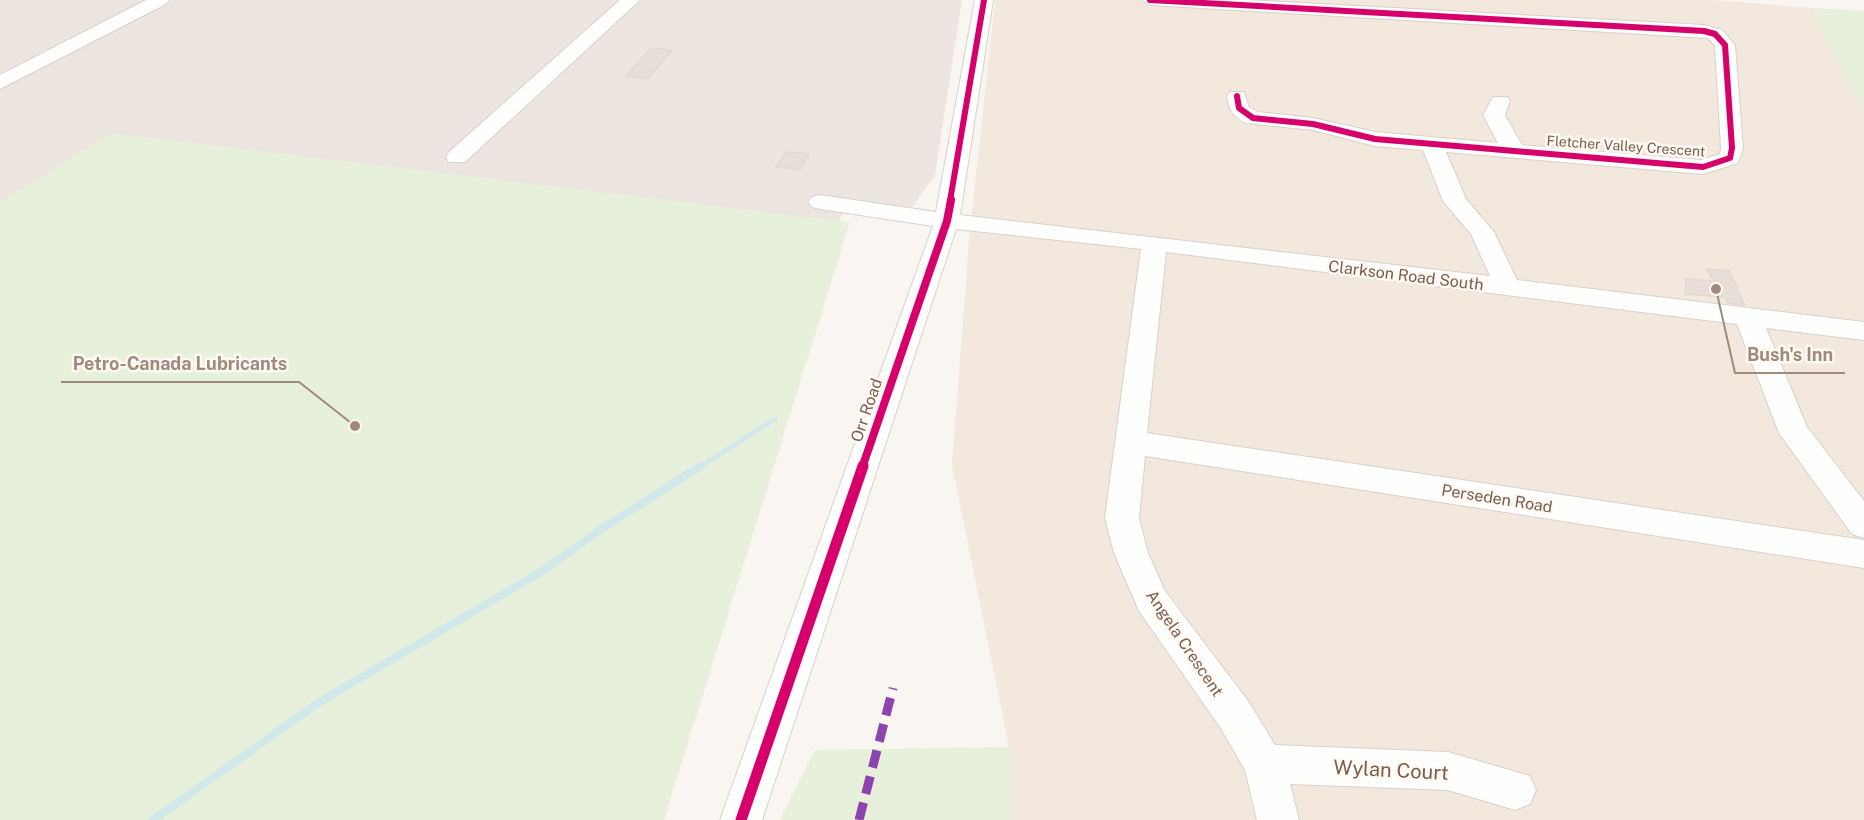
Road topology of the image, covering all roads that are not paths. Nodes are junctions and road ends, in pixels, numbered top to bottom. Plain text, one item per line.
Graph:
1 (159, 0) edge
2 (631, 0) edge
3 (984, 0) edge
4 (1150, 0) edge
5 (0, 83) edge
6 (1237, 96) dead end
7 (1500, 101) dead end
8 (1432, 145) junction
9 (1514, 151) junction
10 (457, 157) dead end
11 (820, 202) dead end
12 (947, 220) junction
13 (1154, 243) junction
14 (1508, 288) junction
15 (1748, 316) junction
16 (1864, 331) edge
17 (1129, 442) junction
18 (1864, 525) edge
19 (1864, 554) edge
20 (1264, 764) junction
21 (1515, 790) dead end
22 (741, 820) edge
23 (1278, 820) edge

1 - 5 street
2 - 10 street
3 - 12 street, Orr Road
4 - 9 street, Fletcher Valley Crescent
6 - 8 street, Fletcher Valley Crescent
7 - 9 street
8 - 9 street, Fletcher Valley Crescent
8 - 14 street
11 - 12 street, Clarkson Road South
12 - 13 street, Clarkson Road South
12 - 22 street, Orr Road
13 - 14 street, Clarkson Road South
13 - 17 street, Angela Crescent
14 - 15 street, Clarkson Road South
15 - 16 street, Clarkson Road South
15 - 18 street
17 - 19 street, Perseden Road
17 - 20 street, Angela Crescent
20 - 21 street, Wylan Court
20 - 23 street, Angela Crescent

